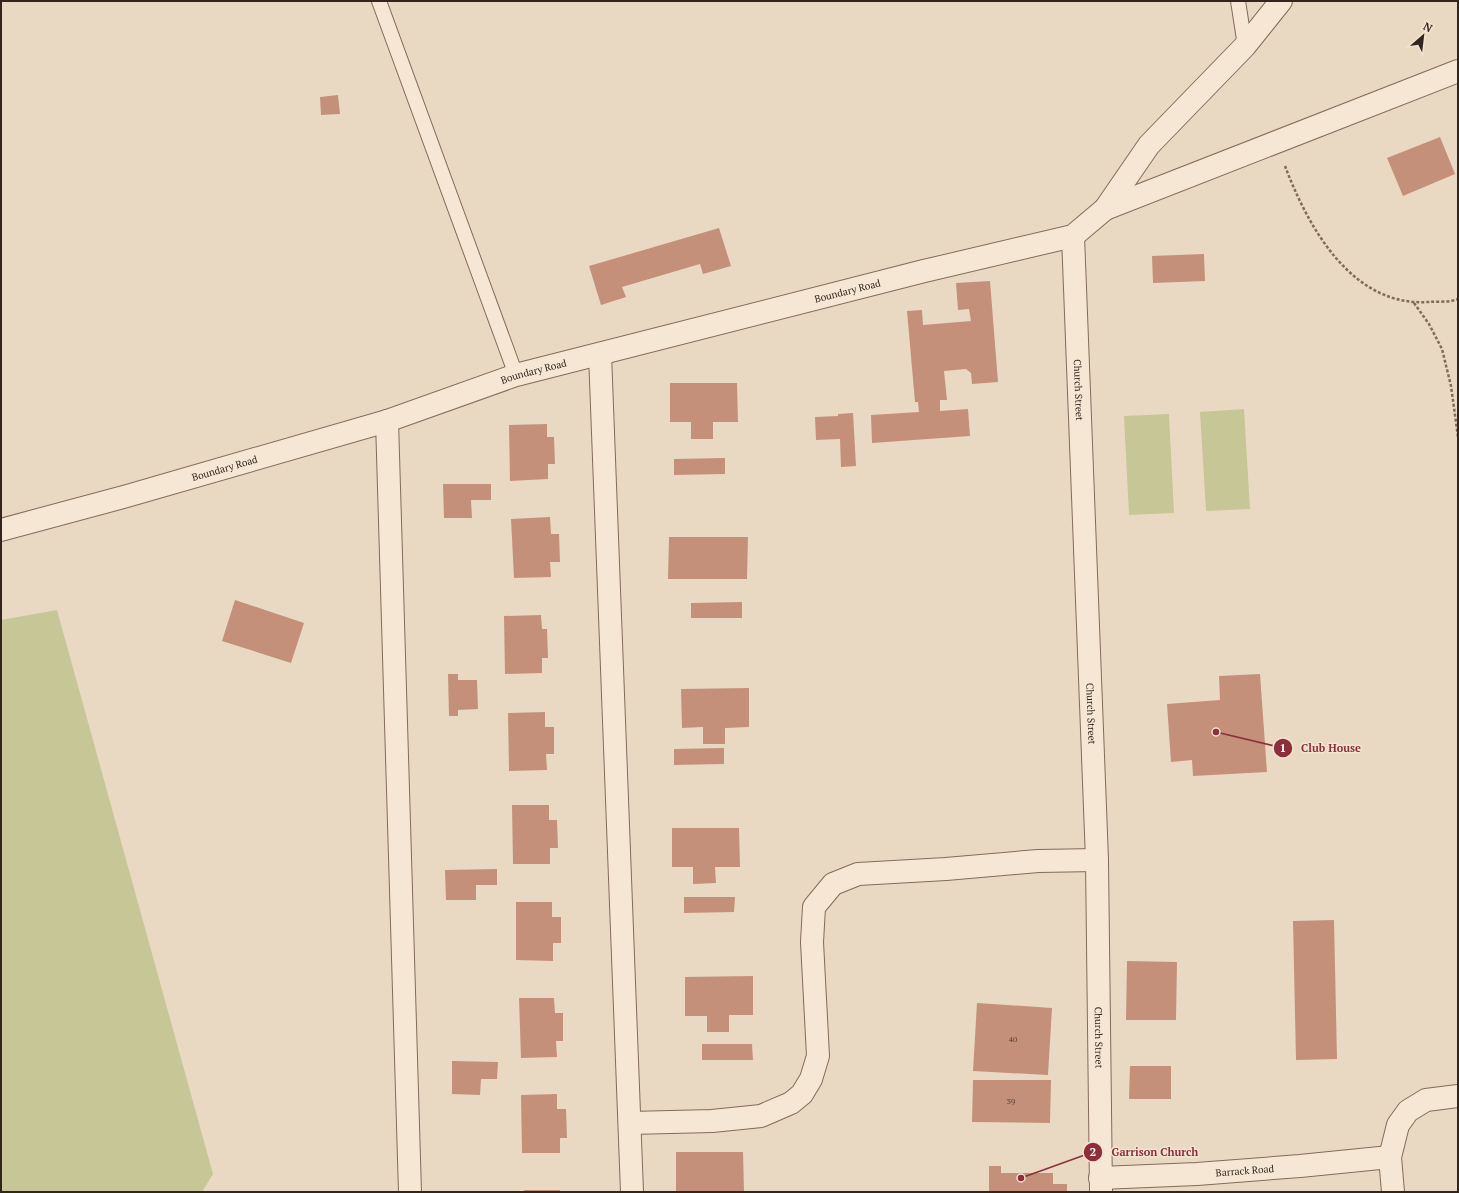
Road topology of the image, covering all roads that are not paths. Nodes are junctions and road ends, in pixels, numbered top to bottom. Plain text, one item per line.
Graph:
1 (378, 1) edge
2 (1238, 1) edge
3 (1281, 1) edge
4 (1245, 46) junction
5 (1458, 71) edge
6 (1105, 209) junction
7 (1073, 236) junction
8 (600, 354) junction
9 (516, 375) junction
10 (387, 421) junction
11 (1, 530) edge
12 (1098, 860) junction
13 (1458, 1096) edge
14 (630, 1123) junction
15 (1390, 1157) junction
16 (1100, 1185) edge
17 (410, 1192) edge
18 (632, 1192) edge
19 (1393, 1192) edge

1 - 9 lane
2 - 4 lane
3 - 4 street
4 - 6 street
5 - 6 street
6 - 7 street
7 - 8 street, Boundary Road
7 - 12 street, Church Street
8 - 9 street, Boundary Road
8 - 14 street
9 - 10 street, Boundary Road
10 - 11 street, Boundary Road
10 - 17 street
12 - 14 street
12 - 16 street, Church Street
13 - 15 street
14 - 18 street
15 - 16 street, Barrack Road
15 - 19 street

